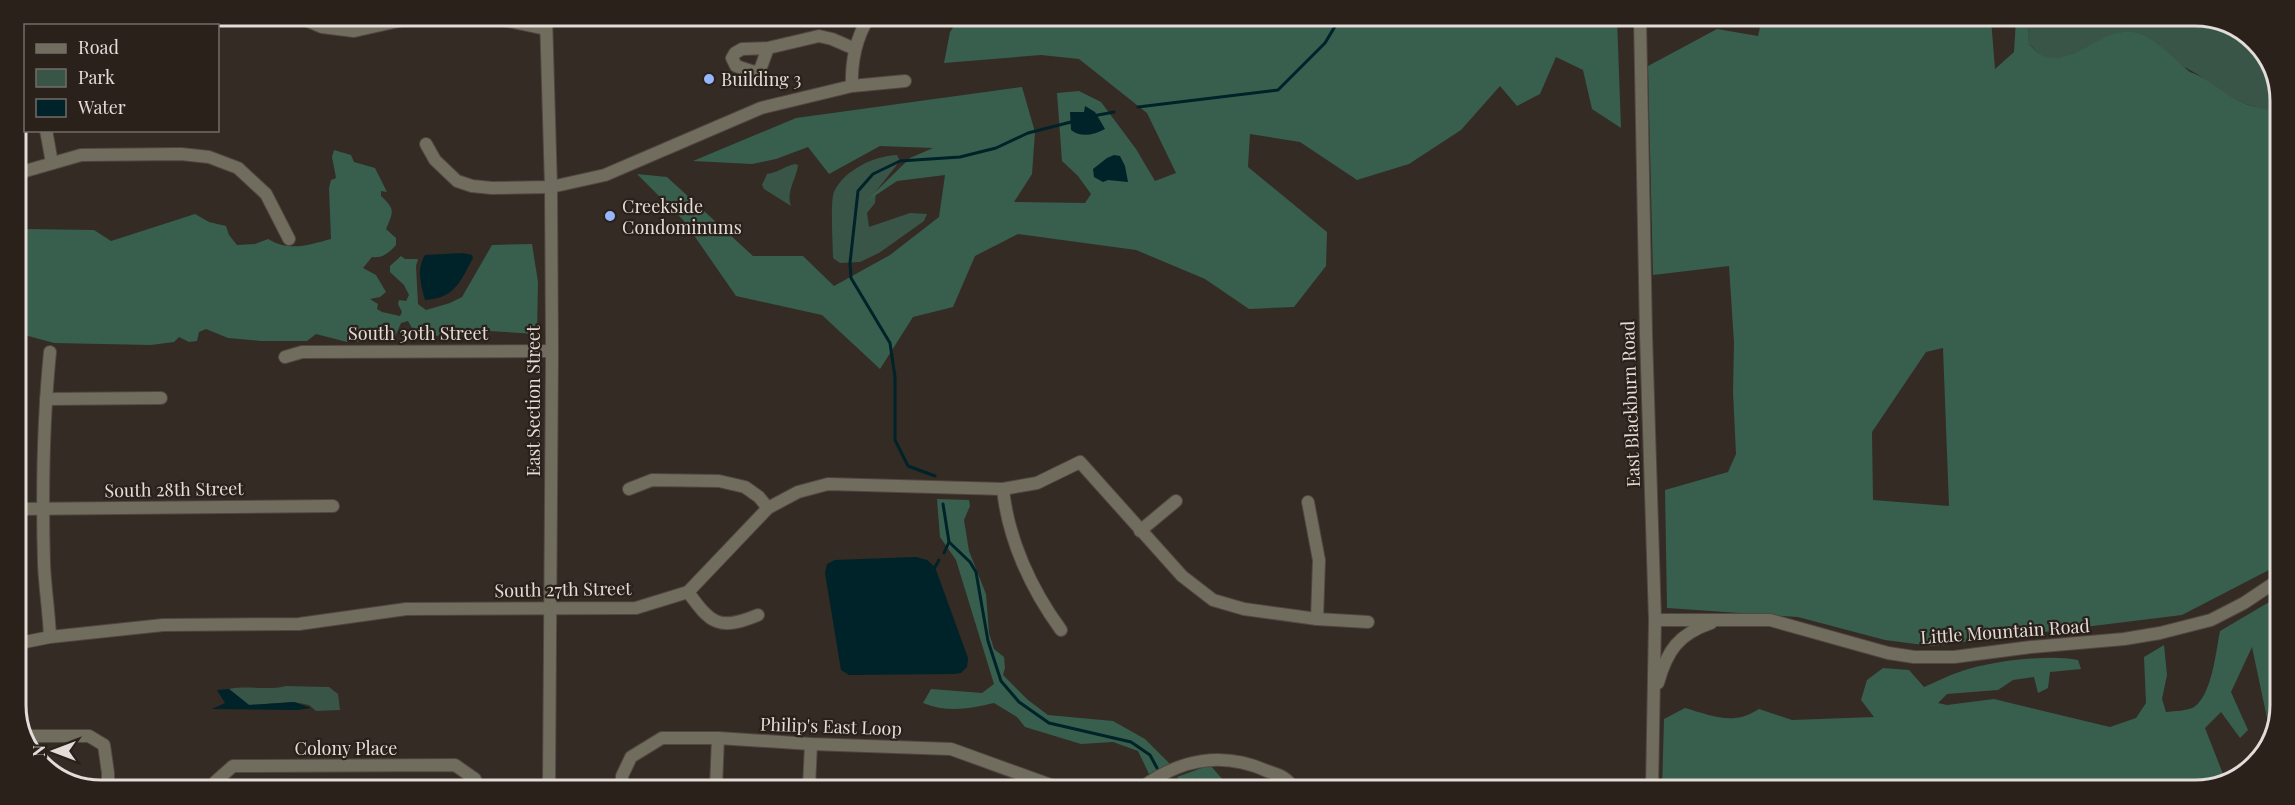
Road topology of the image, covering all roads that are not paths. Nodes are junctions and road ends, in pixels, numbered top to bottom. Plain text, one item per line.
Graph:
1 (320, 26) edge
2 (376, 26) edge
3 (532, 26) edge
4 (863, 26) edge
5 (1640, 26) edge
6 (546, 29) joint
7 (768, 48) dead end
8 (855, 50) junction
9 (905, 81) dead end
10 (852, 86) junction
11 (46, 132) edge
12 (426, 144) dead end
13 (52, 163) junction
14 (25, 171) edge
15 (551, 187) junction
16 (289, 239) dead end
17 (552, 351) junction
18 (50, 352) dead end
19 (285, 357) dead end
20 (161, 398) dead end
21 (46, 399) junction
22 (628, 489) dead end
23 (1003, 489) junction
24 (1176, 501) dead end
25 (1308, 502) dead end
26 (333, 506) dead end
27 (43, 508) junction
28 (768, 508) junction
29 (26, 509) edge
30 (1140, 531) junction
31 (2270, 586) edge
32 (688, 592) junction
33 (550, 608) junction
34 (758, 615) dead end
35 (1317, 619) junction
36 (1655, 620) junction
37 (1718, 620) junction
38 (1368, 622) dead end
39 (1061, 630) dead end
40 (51, 637) junction
41 (26, 642) edge
42 (1654, 701) junction
43 (33, 736) edge
44 (718, 738) junction
45 (811, 744) junction
46 (108, 780) edge
47 (217, 780) edge
48 (475, 780) edge
49 (549, 780) edge
50 (622, 780) edge
51 (716, 780) edge
52 (809, 780) edge
53 (1037, 780) edge
54 (1152, 780) edge
55 (1288, 780) edge
56 (1652, 780) edge

1 - 2 street
3 - 6 street
4 - 8 street
5 - 36 street, East Blackburn Road
6 - 15 street, East Section Street
7 - 8 street
8 - 10 street
9 - 10 street
10 - 15 street
11 - 13 street
12 - 15 street
13 - 14 street
13 - 16 street
15 - 17 street, East Section Street
17 - 19 street, South 30th Street
17 - 33 street, East Section Street
18 - 21 street
20 - 21 street
21 - 27 street
22 - 28 street
23 - 28 street, South 27th Street
23 - 30 street, South 27th Street
23 - 39 street
24 - 30 street
25 - 35 street
26 - 27 street, South 28th Street
27 - 29 street, South 28th Street
27 - 40 street
28 - 32 street, South 27th Street
30 - 35 street
31 - 37 street, Little Mountain Road
32 - 33 street, South 27th Street
32 - 34 street
33 - 40 street, South 27th Street
33 - 49 street, East Section Street
35 - 38 street
36 - 37 street, Little Mountain Road
36 - 42 street, East Blackburn Road
37 - 42 street
40 - 41 street, South 27th Street
42 - 56 street, East Blackburn Road
43 - 46 street
44 - 45 street, Philip's East Loop
44 - 50 street, Philip's East Loop
44 - 51 street
45 - 52 street
45 - 53 street, Philip's East Loop
47 - 48 street, Colony Place
54 - 55 street

